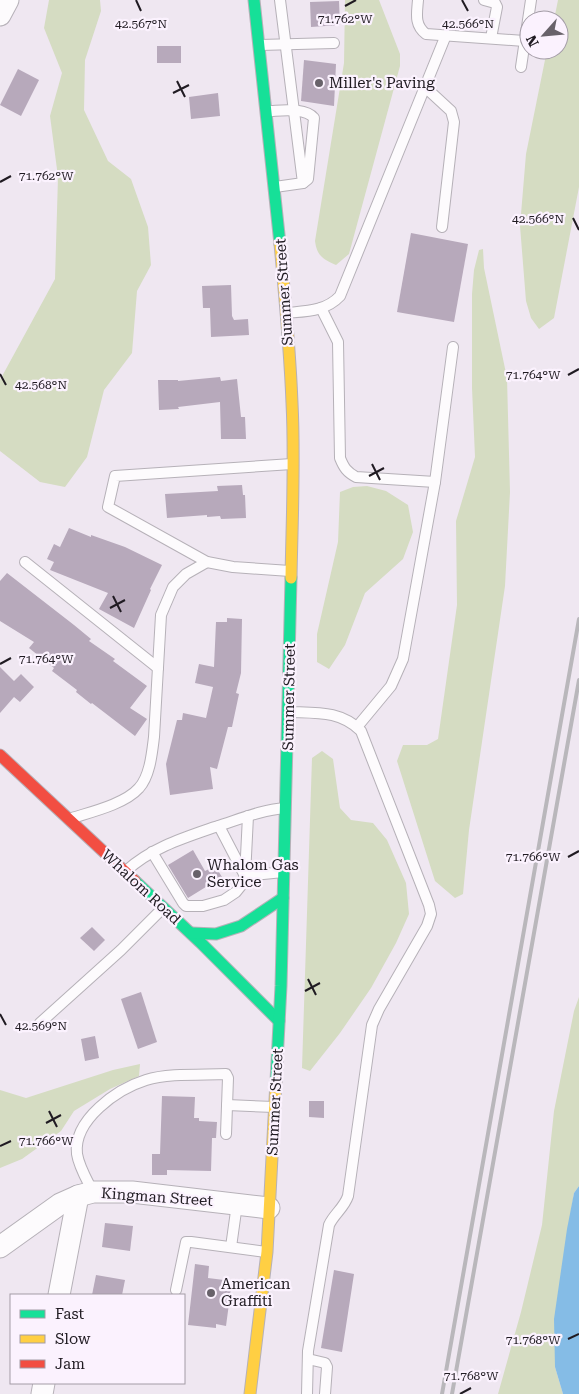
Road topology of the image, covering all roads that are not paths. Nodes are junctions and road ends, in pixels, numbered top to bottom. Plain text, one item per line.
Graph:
1 (8, 0) edge
2 (254, 0) edge
3 (280, 0) edge
4 (418, 0) edge
5 (484, 0) edge
6 (0, 15) edge
7 (446, 35) junction
8 (491, 38) junction
9 (519, 41) edge
10 (334, 43) dead end
11 (285, 44) junction
12 (259, 45) junction
13 (521, 60) edge
14 (520, 67) dead end
15 (425, 87) junction
16 (266, 111) junction
17 (294, 111) junction
18 (303, 183) junction
19 (275, 187) junction
20 (442, 227) dead end
21 (322, 308) junction
22 (286, 313) junction
23 (453, 346) dead end
24 (293, 464) junction
25 (435, 482) junction
26 (25, 562) dead end
27 (207, 562) junction
28 (292, 571) junction
29 (158, 668) junction
30 (289, 712) junction
31 (357, 727) junction
32 (0, 755) edge
33 (286, 808) junction
34 (248, 816) junction
35 (69, 819) junction
36 (219, 826) junction
37 (152, 852) junction
38 (125, 872) junction
39 (284, 872) junction
40 (245, 876) junction
41 (283, 898) junction
42 (186, 906) junction
43 (164, 907) junction
44 (178, 921) junction
45 (190, 933) junction
46 (279, 1021) junction
47 (40, 1023) dead end
48 (227, 1105) junction
49 (274, 1107) junction
50 (226, 1134) dead end
51 (86, 1194) junction
52 (237, 1204) junction
53 (269, 1208) junction
54 (0, 1247) edge
55 (231, 1247) junction
56 (267, 1252) junction
57 (176, 1290) dead end
58 (60, 1294) edge
59 (308, 1359) junction
60 (250, 1394) edge
61 (307, 1394) edge
62 (325, 1394) edge

1 - 6 street
2 - 12 main road, Summer Street
3 - 11 lane
4 - 7 lane
5 - 8 lane
7 - 8 lane
7 - 15 lane
8 - 9 lane
10 - 11 lane
11 - 12 lane
11 - 17 lane
12 - 16 main road, Summer Street
13 - 14 lane
15 - 20 lane
15 - 21 lane
16 - 17 lane
16 - 19 main road, Summer Street
17 - 18 lane
17 - 18 lane
18 - 19 lane
19 - 22 main road, Summer Street
21 - 22 lane
21 - 25 lane
22 - 24 main road, Summer Street
23 - 25 lane
24 - 27 lane
24 - 28 main road, Summer Street
25 - 31 lane
26 - 29 lane
27 - 28 lane
27 - 29 lane
28 - 30 main road, Summer Street
29 - 35 lane
30 - 31 lane
30 - 33 main road, Summer Street
31 - 59 lane
32 - 35 main road, Whalom Road
33 - 34 lane
33 - 39 main road, Summer Street
34 - 36 lane
34 - 40 lane
35 - 38 main road, Whalom Road
36 - 37 lane
36 - 40 lane
37 - 38 lane
37 - 42 lane
38 - 43 main road, Whalom Road
39 - 40 lane
39 - 41 main road, Summer Street
40 - 42 lane
41 - 45 main road
41 - 46 main road, Summer Street
42 - 44 lane
43 - 44 main road, Whalom Road
43 - 47 lane
44 - 45 main road, Whalom Road
45 - 46 main road, Whalom Road
46 - 49 main road, Summer Street
48 - 49 lane
48 - 50 lane
48 - 51 lane
49 - 53 main road, Summer Street
51 - 52 street, Kingman Street
51 - 54 street, Kingman Street
51 - 58 street
52 - 53 street, Kingman Street
52 - 55 lane
53 - 56 main road, Summer Street
55 - 56 lane
55 - 57 lane
56 - 60 main road, Summer Street
59 - 61 lane
59 - 62 lane

